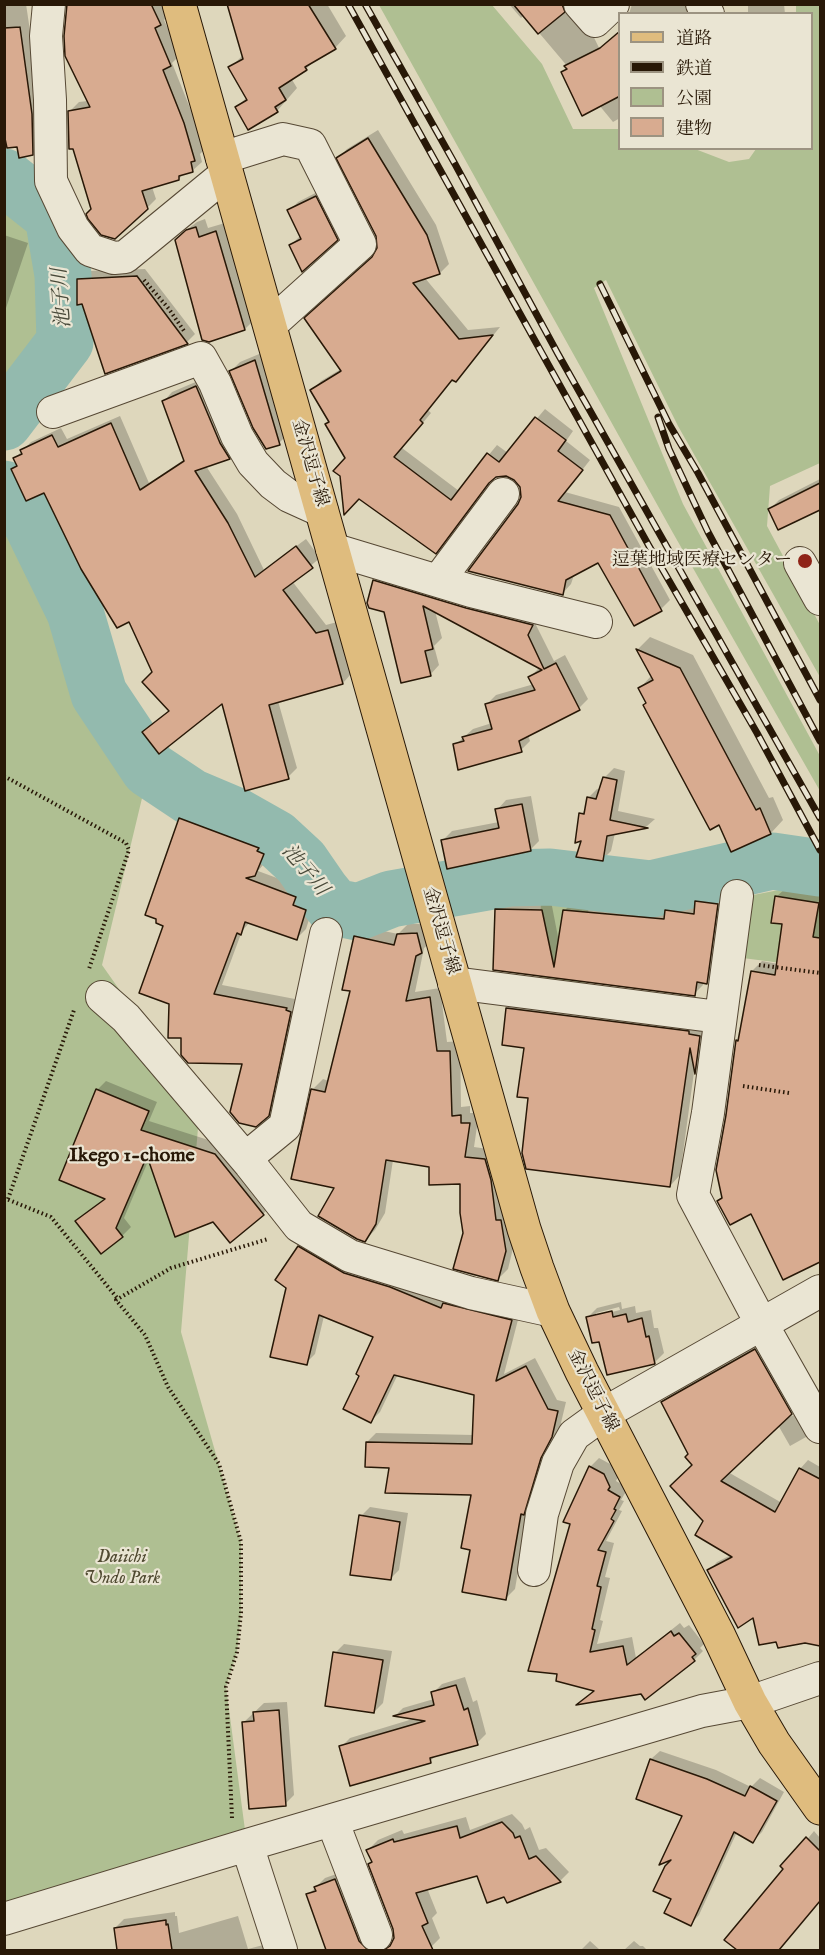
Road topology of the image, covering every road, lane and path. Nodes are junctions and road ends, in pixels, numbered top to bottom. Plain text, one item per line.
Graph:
1 (49, 4) edge
2 (178, 4) edge
3 (579, 4) edge
4 (613, 4) edge
5 (224, 166) junction
6 (124, 257) junction
7 (270, 325) junction
8 (201, 358) junction
9 (53, 412) dead end
10 (503, 494) dead end
11 (322, 511) junction
12 (332, 549) junction
13 (800, 563) dead end
14 (438, 581) junction
15 (820, 599) edge
16 (596, 622) dead end
17 (4, 776) edge
18 (737, 896) dead end
19 (326, 934) dead end
20 (727, 962) junction
21 (820, 973) edge
22 (454, 982) junction
23 (88, 993) junction
24 (719, 1017) junction
25 (712, 1082) junction
26 (789, 1093) dead end
27 (246, 1158) junction
28 (6, 1198) edge
29 (299, 1226) junction
30 (820, 1290) edge
31 (118, 1299) junction
32 (554, 1311) junction
33 (761, 1323) junction
34 (603, 1414) junction
35 (820, 1426) edge
36 (534, 1570) dead end
37 (820, 1678) edge
38 (750, 1702) junction
39 (820, 1808) edge
40 (332, 1820) junction
41 (241, 1847) junction
42 (4, 1919) edge
43 (376, 1935) dead end
44 (281, 1950) edge

1 - 6 street
2 - 5 main road, 金沢逗子線
3 - 4 street
5 - 6 street
5 - 7 main road, 金沢逗子線
5 - 7 street
6 - 8 path
7 - 11 main road, 金沢逗子線
8 - 9 street
8 - 11 street
10 - 14 street
11 - 12 main road, 金沢逗子線
12 - 14 street
12 - 22 main road, 金沢逗子線
13 - 15 street
14 - 16 street
17 - 23 path
18 - 20 street
19 - 27 street
20 - 21 path
20 - 24 street
22 - 24 street
22 - 32 main road, 金沢逗子線
23 - 27 street
23 - 28 path
24 - 25 street
25 - 26 path
25 - 33 street
27 - 29 street
28 - 31 path
29 - 31 path
29 - 32 street
30 - 33 street
31 - 41 path
32 - 34 main road, 金沢逗子線
33 - 34 street
33 - 35 street
34 - 36 street
34 - 38 main road, 金沢逗子線
37 - 38 street
38 - 39 main road, 金沢逗子線
38 - 40 street
40 - 41 street
40 - 43 street
41 - 42 street
41 - 44 street

